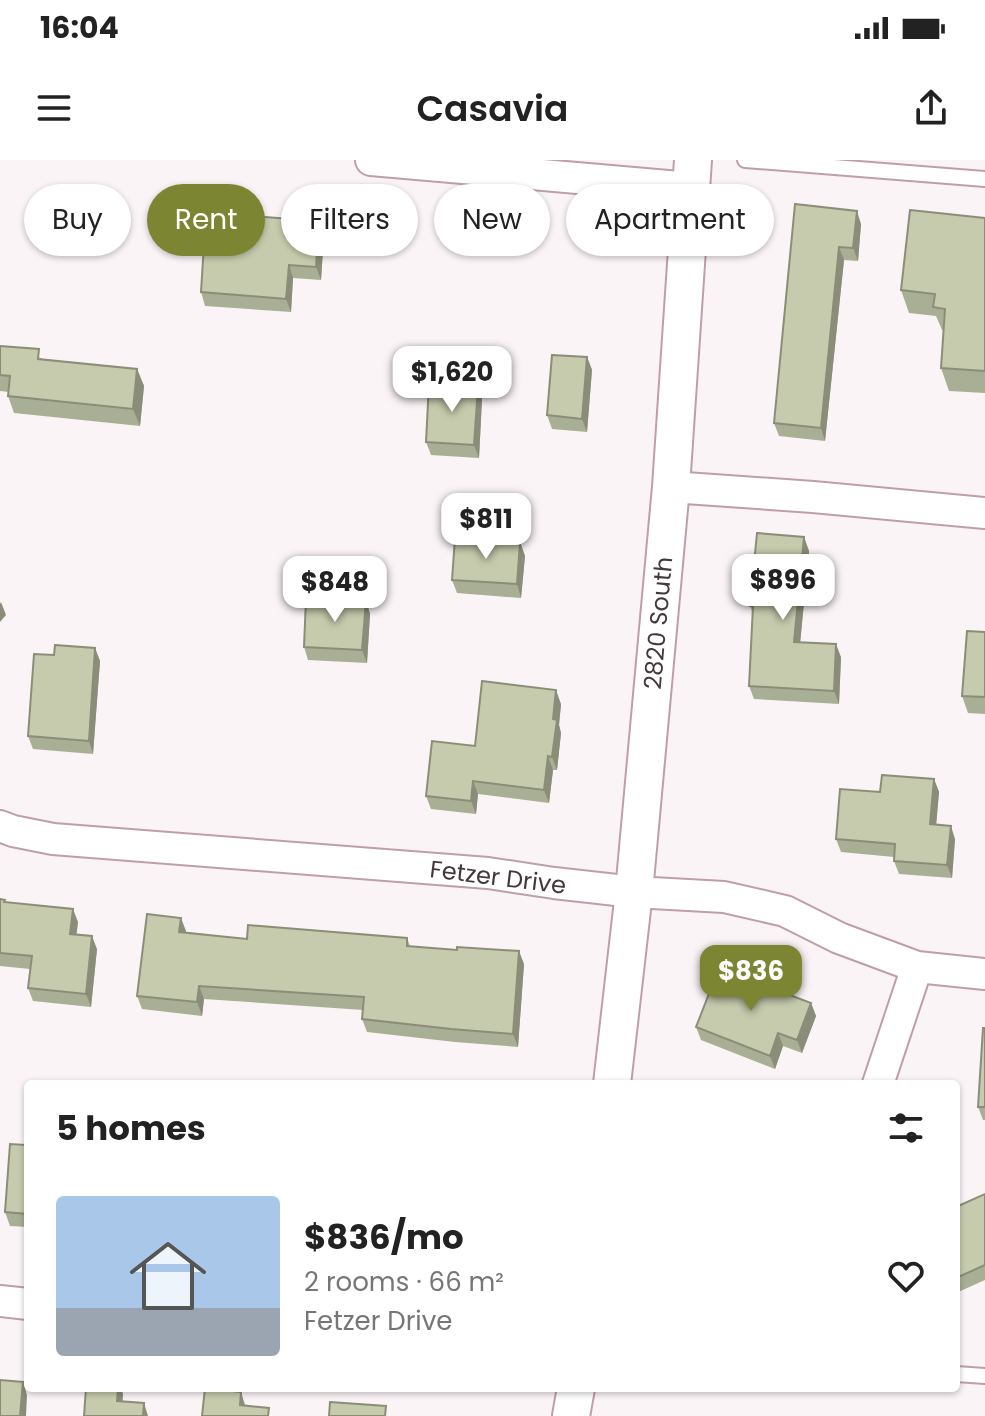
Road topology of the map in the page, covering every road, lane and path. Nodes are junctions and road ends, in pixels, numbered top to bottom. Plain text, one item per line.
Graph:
1 (371, 160) edge
2 (745, 160) edge
3 (692, 174) edge
4 (985, 179) edge
5 (671, 487) junction
6 (985, 513) edge
7 (0, 826) edge
8 (634, 892) junction
9 (917, 967) junction
10 (985, 974) edge
11 (612, 1080) edge
12 (879, 1080) edge
13 (0, 1301) edge
14 (24, 1304) edge
15 (960, 1374) edge
16 (985, 1376) edge
17 (575, 1392) edge
18 (571, 1416) edge

1 - 3 street
2 - 4 lane
3 - 5 street, 2820 South
5 - 6 street
5 - 8 street, 2820 South
7 - 8 street, Fetzer Drive
8 - 9 street, Fetzer Drive
8 - 11 street, 2820 South
9 - 10 street, Fetzer Drive
9 - 12 street
13 - 14 street
15 - 16 lane
17 - 18 street

